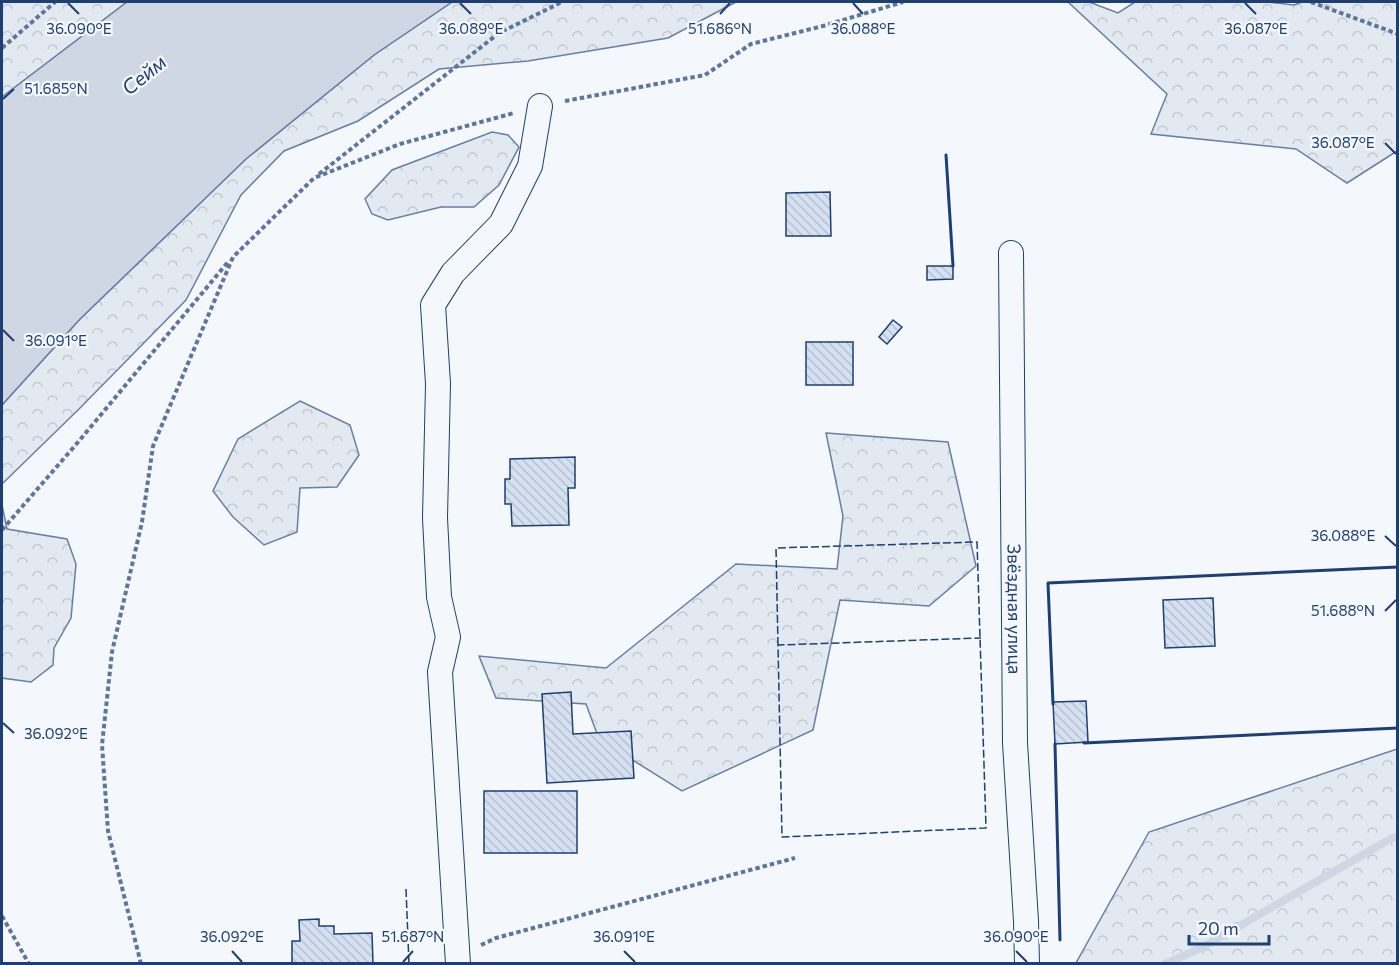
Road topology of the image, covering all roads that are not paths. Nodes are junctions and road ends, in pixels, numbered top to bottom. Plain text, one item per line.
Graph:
1 (540, 106) road end
2 (1011, 253) dead end
3 (458, 960) edge
4 (1027, 963) edge

1 - 3 street
2 - 4 street, Звёздная улица

